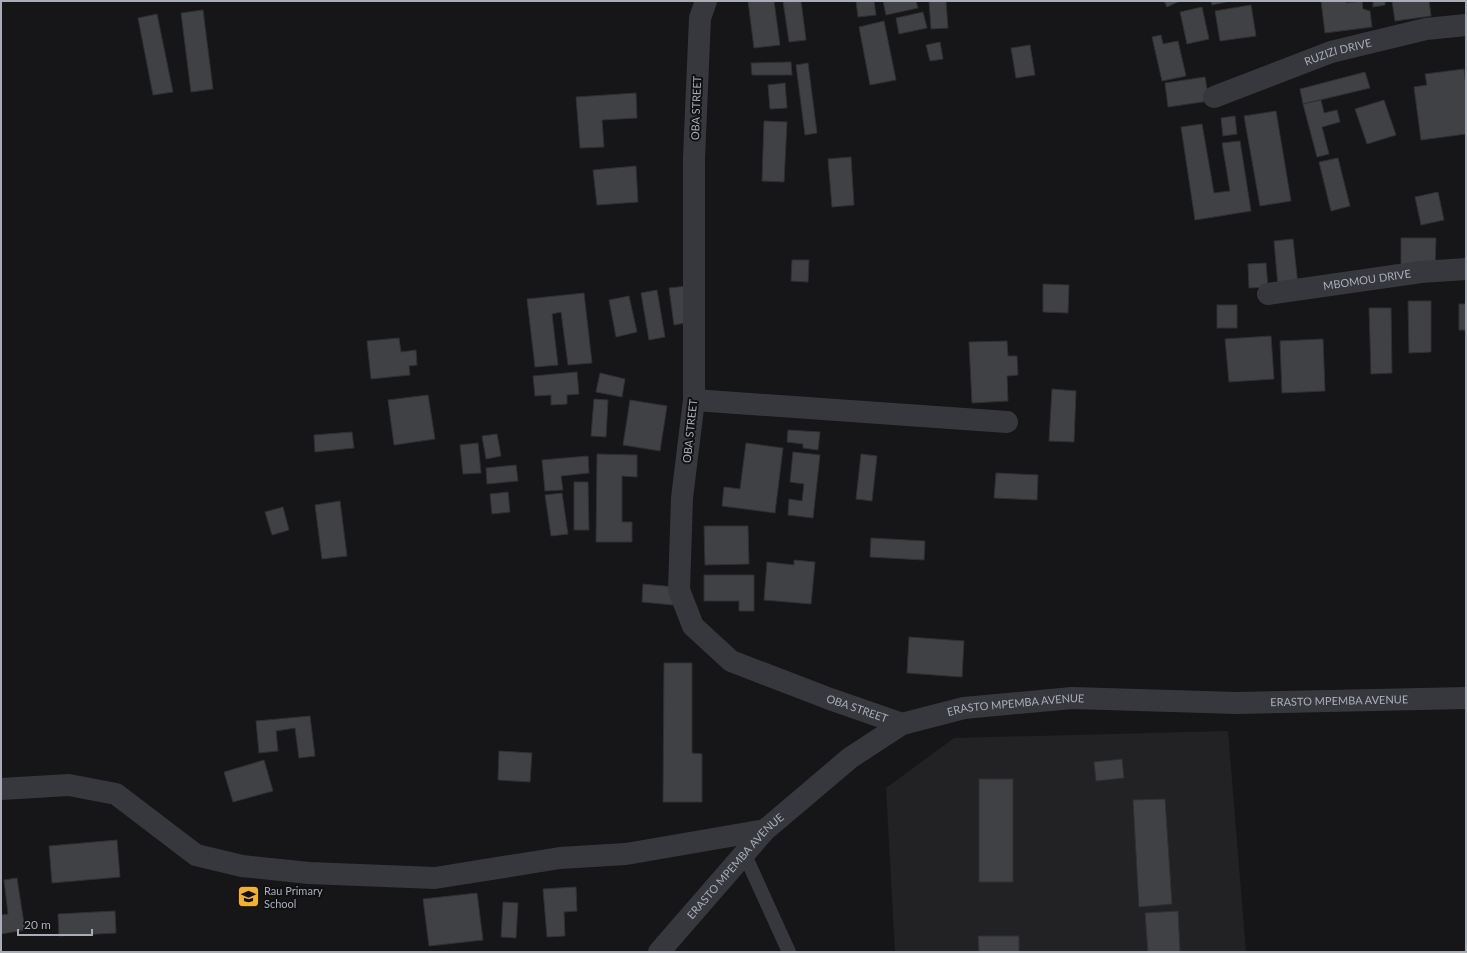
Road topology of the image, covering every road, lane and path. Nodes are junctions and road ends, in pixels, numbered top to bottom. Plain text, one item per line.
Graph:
1 (706, 1) edge
2 (1466, 25) edge
3 (1214, 97) dead end
4 (1466, 269) edge
5 (1268, 294) dead end
6 (694, 400) junction
7 (1007, 422) dead end
8 (1466, 698) edge
9 (902, 724) junction
10 (1, 789) edge
11 (765, 830) junction
12 (744, 853) junction
13 (659, 952) edge
14 (789, 952) edge

1 - 6 street, OBA STREET
2 - 3 street, RUZIZI DRIVE
4 - 5 street, MBOMOU DRIVE
6 - 7 street
6 - 9 street, OBA STREET
8 - 9 street, ERASTO MPEMBA AVENUE
9 - 11 street, ERASTO MPEMBA AVENUE
10 - 11 street
11 - 12 street, ERASTO MPEMBA AVENUE
12 - 13 street, ERASTO MPEMBA AVENUE
12 - 14 lane

